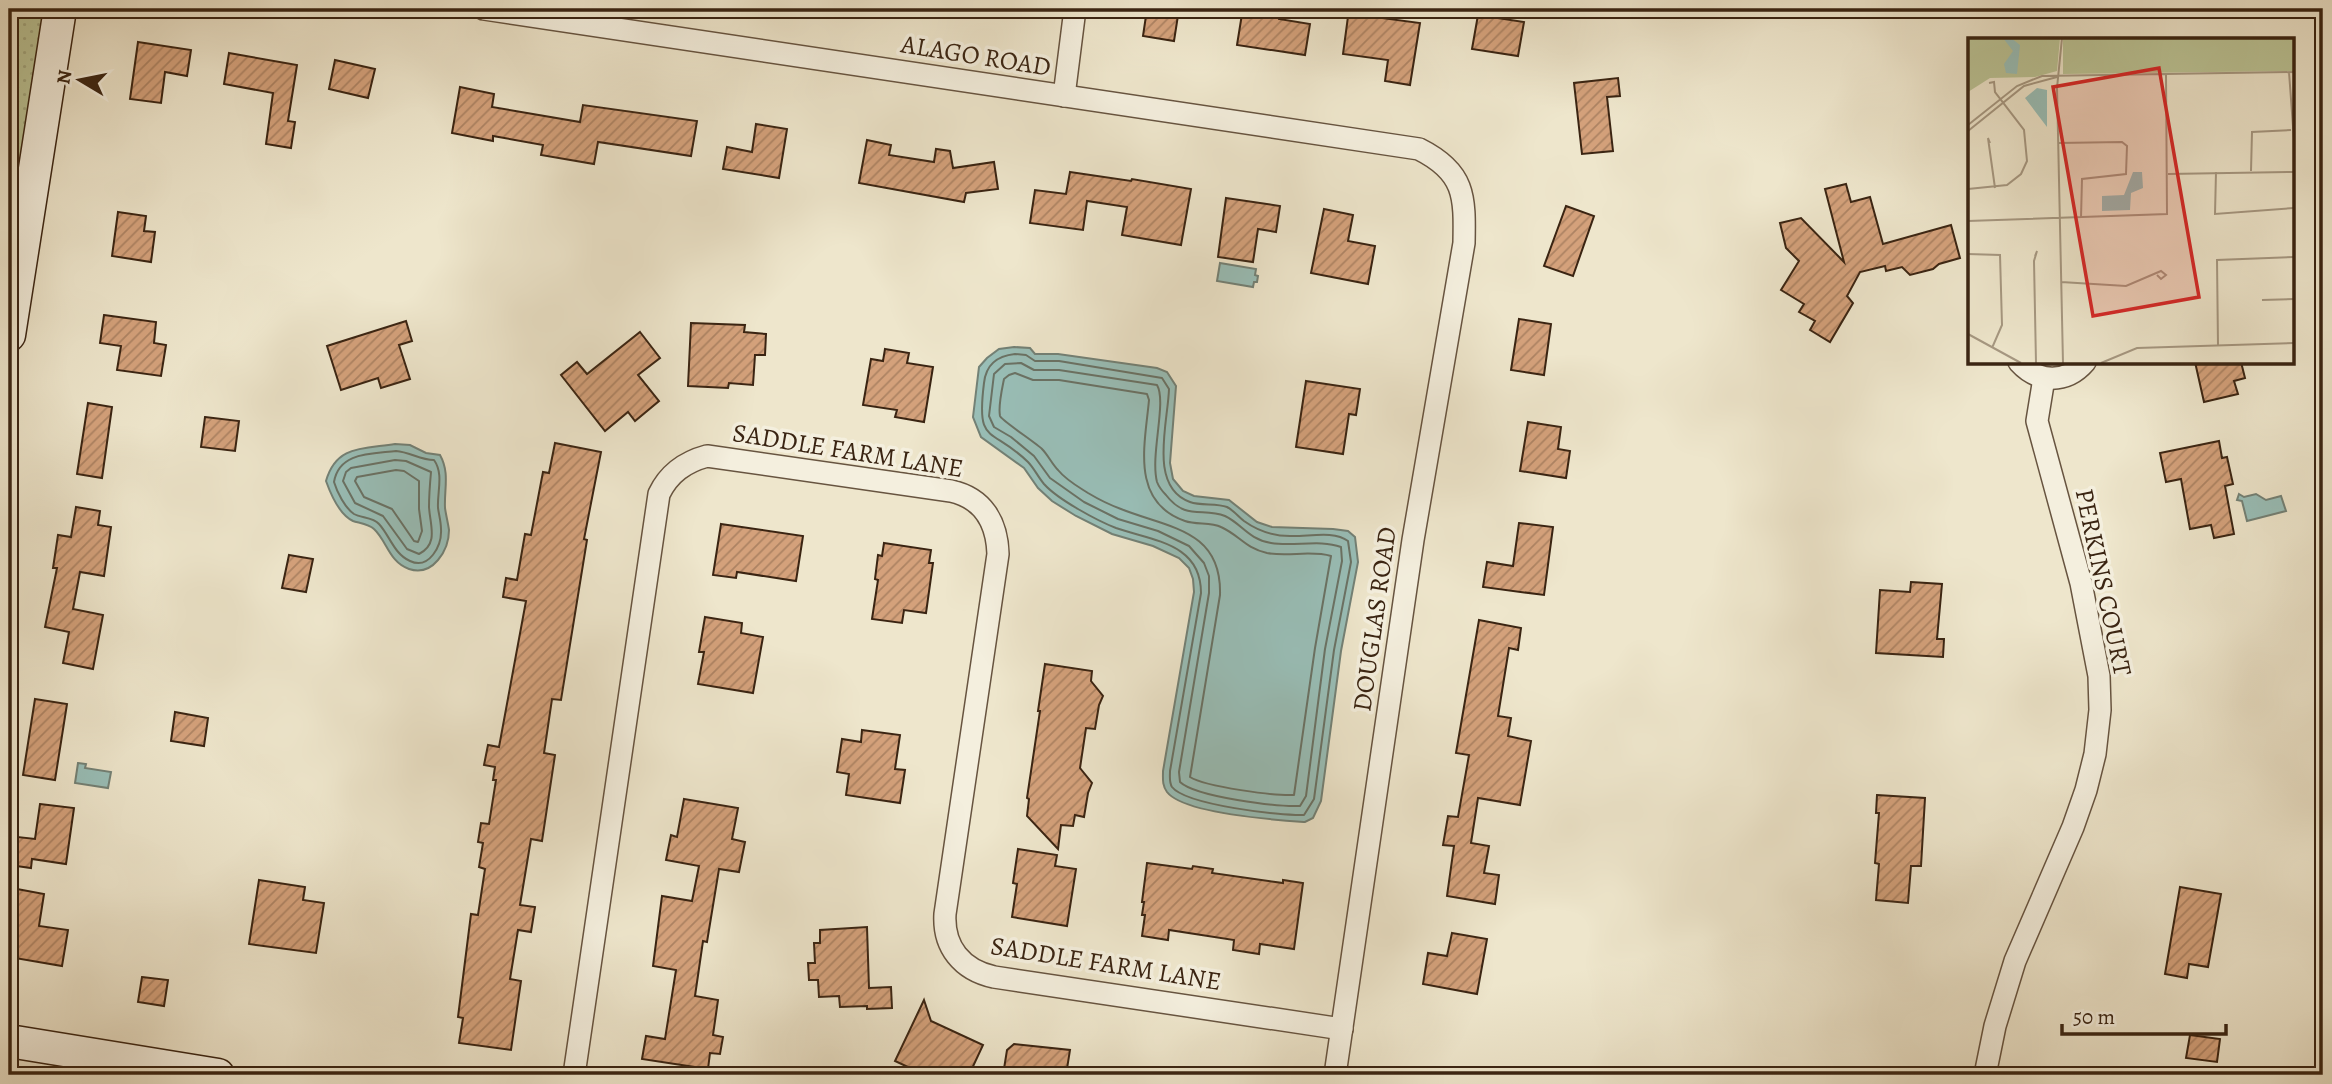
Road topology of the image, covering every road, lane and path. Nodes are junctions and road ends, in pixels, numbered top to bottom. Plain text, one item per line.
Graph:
1 (60, 9) edge
2 (484, 9) edge
3 (1075, 9) edge
4 (1064, 96) junction
5 (1452, 173) joint
6 (9, 335) edge
7 (2021, 364) edge
8 (2083, 364) edge
9 (2043, 378) junction
10 (1342, 1029) junction
11 (9, 1041) edge
12 (218, 1075) edge
13 (574, 1075) edge
14 (1335, 1075) edge
15 (1985, 1075) edge

1 - 6 street
2 - 4 street, ALAGO ROAD
3 - 4 street
4 - 5 street, ALAGO ROAD
5 - 10 street, DOUGLAS ROAD
7 - 9 street
8 - 9 street
9 - 15 street, PERKINS COURT
10 - 13 street, SADDLE FARM LANE
10 - 14 street, DOUGLAS ROAD
11 - 12 street

